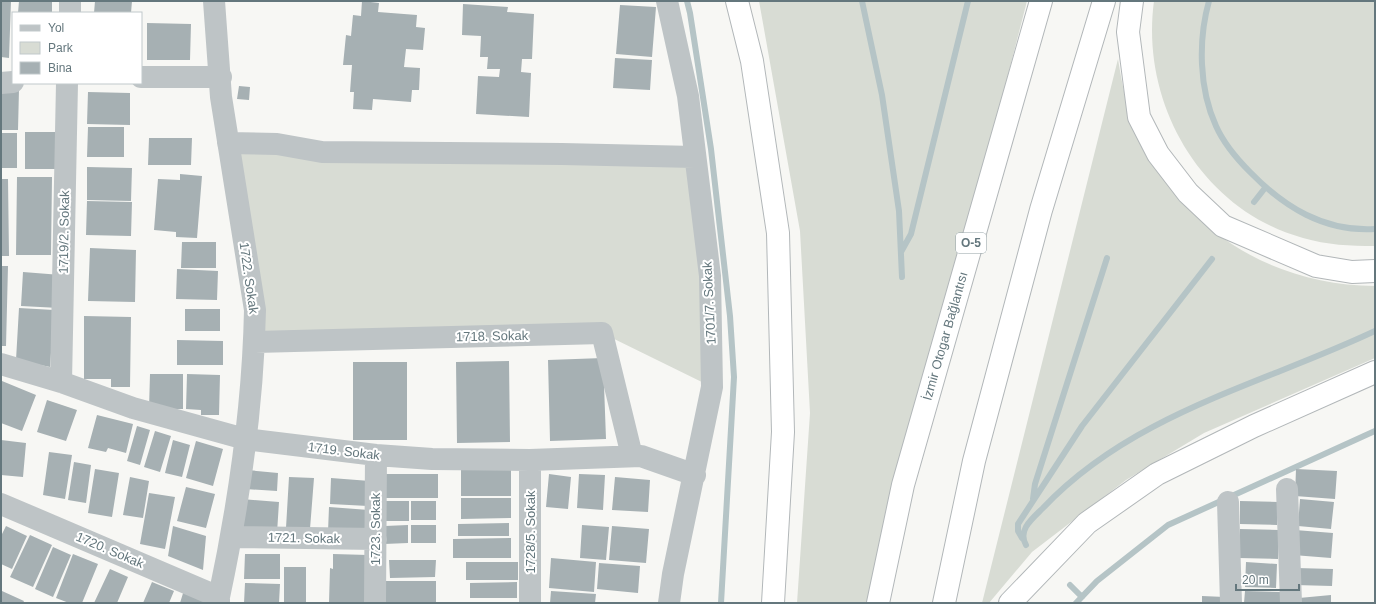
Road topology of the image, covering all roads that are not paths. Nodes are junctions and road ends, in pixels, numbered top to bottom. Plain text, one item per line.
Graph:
1 (70, 1) edge
2 (214, 1) edge
3 (667, 1) edge
4 (737, 1) edge
5 (1041, 1) edge
6 (1104, 1) edge
7 (1132, 1) edge
8 (70, 12) edge
9 (142, 77) edge
10 (221, 77) junction
11 (12, 82) edge
12 (1, 83) edge
13 (67, 84) edge
14 (228, 143) junction
15 (695, 157) junction
16 (1375, 270) edge
17 (255, 342) junction
18 (1, 364) edge
19 (1375, 372) edge
20 (61, 382) junction
21 (245, 439) junction
22 (376, 455) junction
23 (632, 456) junction
24 (530, 460) junction
25 (695, 475) junction
26 (1287, 489) dead end
27 (1228, 502) dead end
28 (1, 504) edge
29 (231, 537) junction
30 (376, 539) junction
31 (219, 600) edge
32 (375, 603) edge
33 (530, 603) edge
34 (669, 603) edge
35 (773, 603) edge
36 (878, 603) edge
37 (944, 603) edge
38 (1010, 603) edge
39 (1231, 603) edge
40 (1291, 603) edge

1 - 8 street
2 - 10 street, 1722. Sokak
3 - 15 street, 1701/7. Sokak
4 - 35 highway
5 - 36 highway, İzmir Otogar Bağlantısı / O-5
6 - 37 highway
7 - 16 highway
9 - 10 street
10 - 14 street, 1722. Sokak
11 - 12 street
13 - 20 street, 1719/2. Sokak
14 - 15 street
14 - 17 street, 1722. Sokak
15 - 25 street, 1701/7. Sokak
17 - 21 street, 1722. Sokak
17 - 23 street, 1718. Sokak
18 - 20 street, 1719. Sokak
19 - 38 highway
20 - 21 street, 1719. Sokak
21 - 22 street, 1719. Sokak
21 - 29 street, 1722. Sokak
22 - 24 street, 1719. Sokak
22 - 30 street, 1723. Sokak
23 - 24 street, 1719. Sokak
23 - 25 street, 1719. Sokak
24 - 33 street, 1728/5. Sokak
25 - 34 street, 1701/7. Sokak
26 - 40 street
27 - 39 street
28 - 31 street, 1720. Sokak
29 - 30 street, 1721. Sokak
29 - 31 street, 1722. Sokak
30 - 32 street, 1723. Sokak

